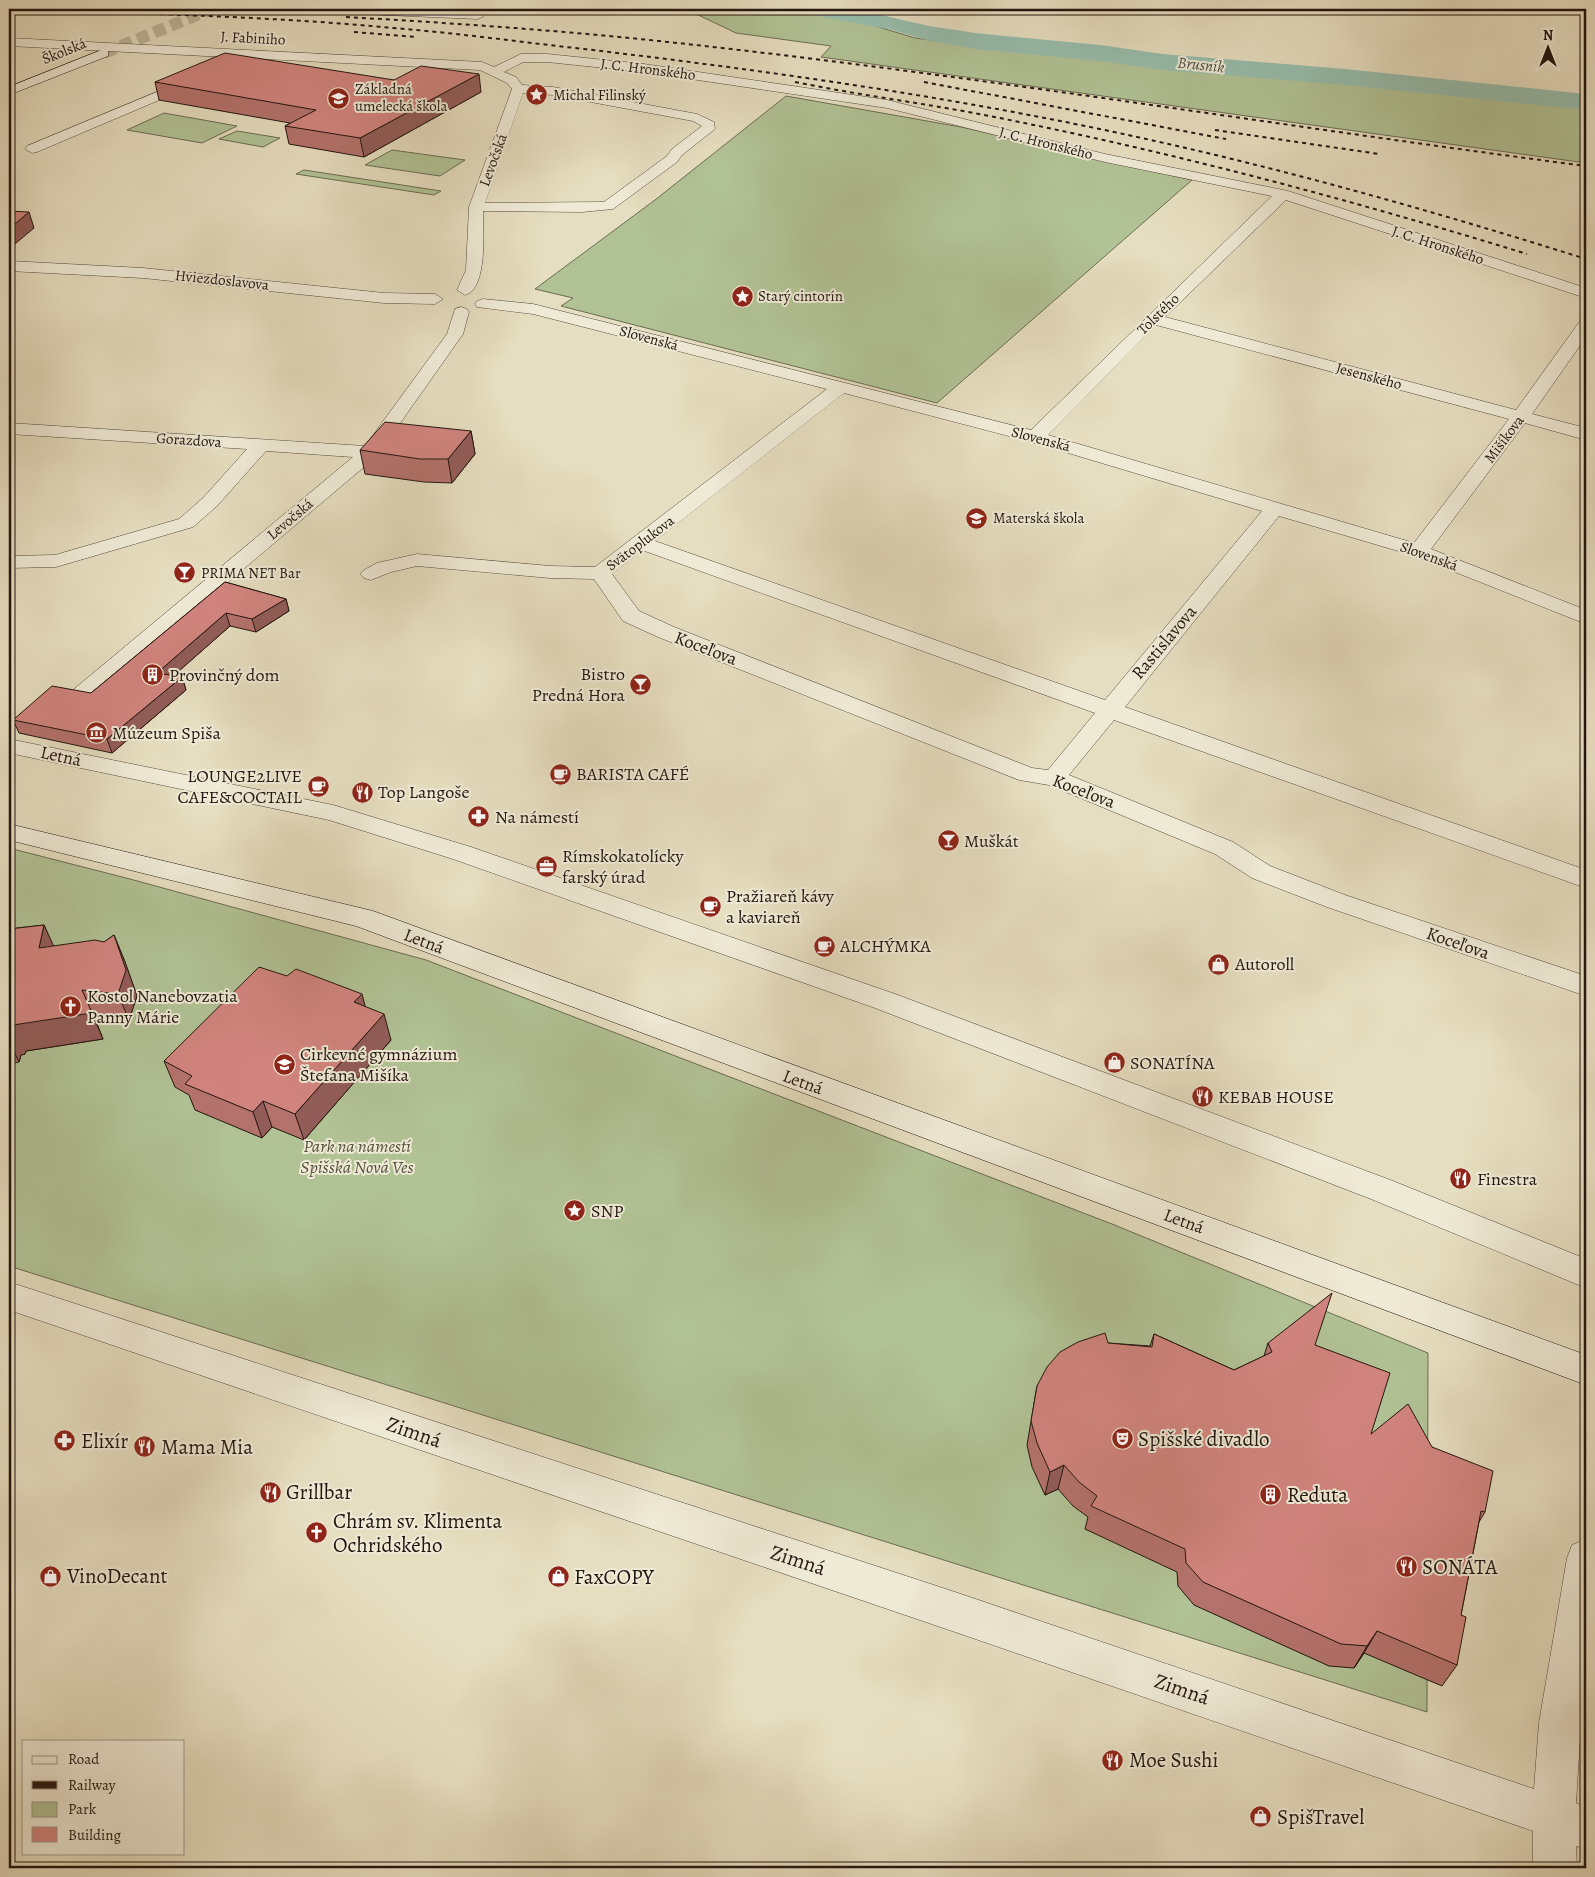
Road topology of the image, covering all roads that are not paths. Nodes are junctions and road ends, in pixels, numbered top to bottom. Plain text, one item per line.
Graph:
1 (315, 9) edge
2 (475, 9) edge
3 (9, 42) edge
4 (104, 53) tunnel mouth
5 (254, 54) junction
6 (224, 67) edge
7 (496, 71) junction
8 (206, 75) edge
9 (518, 90) junction
10 (9, 91) edge
11 (32, 149) dead end
12 (1283, 194) junction
13 (476, 207) junction
14 (9, 266) edge
15 (465, 290) junction
16 (1586, 293) edge
17 (435, 298) junction
18 (483, 304) junction
19 (461, 312) junction
20 (1152, 319) junction
21 (1586, 325) edge
22 (840, 388) junction
23 (1521, 417) junction
24 (9, 428) edge
25 (1586, 434) edge
26 (1035, 437) junction
27 (261, 445) junction
28 (370, 452) junction
29 (1275, 508) junction
30 (640, 543) junction
31 (1420, 551) junction
32 (9, 562) edge
33 (600, 573) junction
34 (371, 574) dead end
35 (1586, 618) edge
36 (82, 694) edge
37 (1109, 709) junction
38 (9, 746) edge
39 (1054, 778) junction
40 (9, 832) edge
41 (1586, 879) edge
42 (1586, 986) edge
43 (1586, 1274) edge
44 (9, 1296) edge
45 (1586, 1370) edge
46 (1586, 1558) edge
47 (1570, 1821) edge
48 (1555, 1868) edge

1 - 2 street
3 - 5 street, J. Fabiniho
4 - 10 street, Školská
5 - 6 street
5 - 7 street, J. Fabiniho
7 - 9 street
7 - 12 street, J. C. Hronského
8 - 11 street
9 - 13 street, Levočská
9 - 13 street
12 - 16 street, J. C. Hronského
12 - 20 street, Tolstého
13 - 15 street, Levočská
14 - 17 street, Hviezdoslavova
15 - 17 street, Hviezdoslavova
15 - 18 street
17 - 19 street
18 - 19 street
18 - 22 street, Slovenská
19 - 28 street, Levočská
20 - 23 street, Jesenského
20 - 26 street, Tolstého
21 - 23 street, Mišíkova
22 - 26 street, Slovenská
22 - 30 street, Svätoplukova
23 - 25 street, Jesenského
23 - 31 street, Mišíkova
24 - 27 street, Gorazdova
26 - 29 street, Slovenská
27 - 28 street, Gorazdova
27 - 32 street
28 - 36 street, Levočská
29 - 31 street, Slovenská
29 - 37 street, Rastislavova
30 - 33 street, Svätoplukova
30 - 37 street
31 - 35 street, Slovenská
33 - 34 street, Svätoplukova
33 - 39 street, Koceľova
37 - 39 street, Rastislavova
37 - 41 street
38 - 43 street, Letná
39 - 42 street, Koceľova
40 - 45 street, Letná
44 - 47 street, Zimná
46 - 47 street
47 - 48 street

